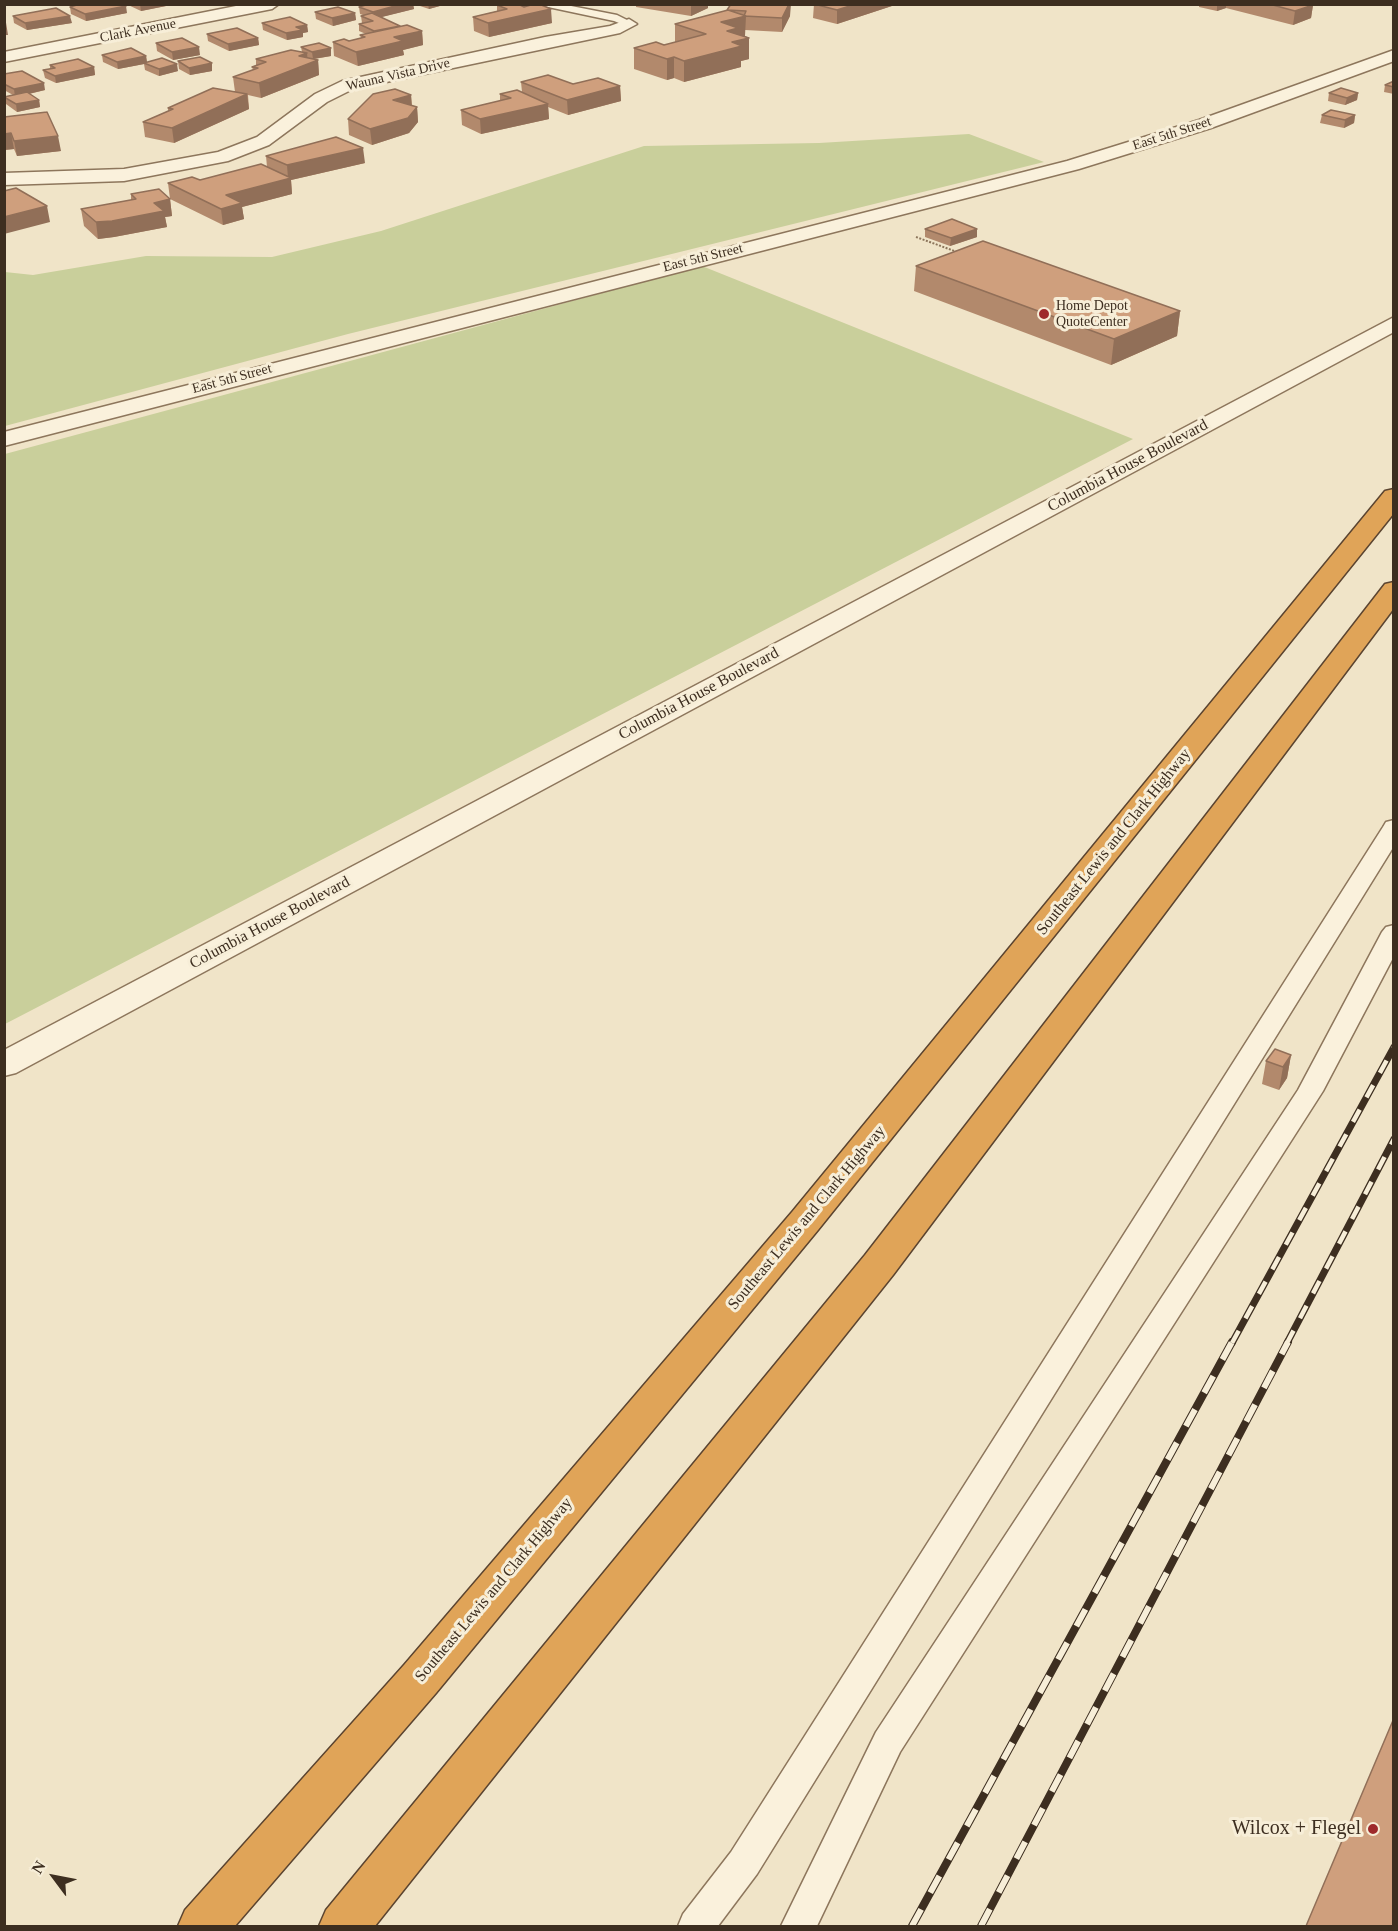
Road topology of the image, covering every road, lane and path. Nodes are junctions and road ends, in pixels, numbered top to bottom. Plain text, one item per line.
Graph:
1 (272, 4) edge
2 (539, 4) edge
3 (630, 24) joint
4 (1394, 55) edge
5 (4, 57) edge
6 (4, 179) edge
7 (922, 239) dead end
8 (961, 253) edge
9 (1394, 323) edge
10 (4, 439) edge
11 (1394, 496) edge
12 (1394, 590) edge
13 (1394, 827) edge
14 (1394, 932) edge
15 (4, 1065) edge
16 (203, 1926) edge
17 (344, 1926) edge
18 (696, 1926) edge
19 (799, 1926) edge

1 - 5 street, Clark Avenue
2 - 3 lane
3 - 6 street, Wauna Vista Drive
4 - 10 street, East 5th Street
7 - 8 path
9 - 15 street, Columbia House Boulevard
11 - 16 highway, Southeast Lewis and Clark Highway
12 - 17 highway
13 - 18 lane
14 - 19 lane

